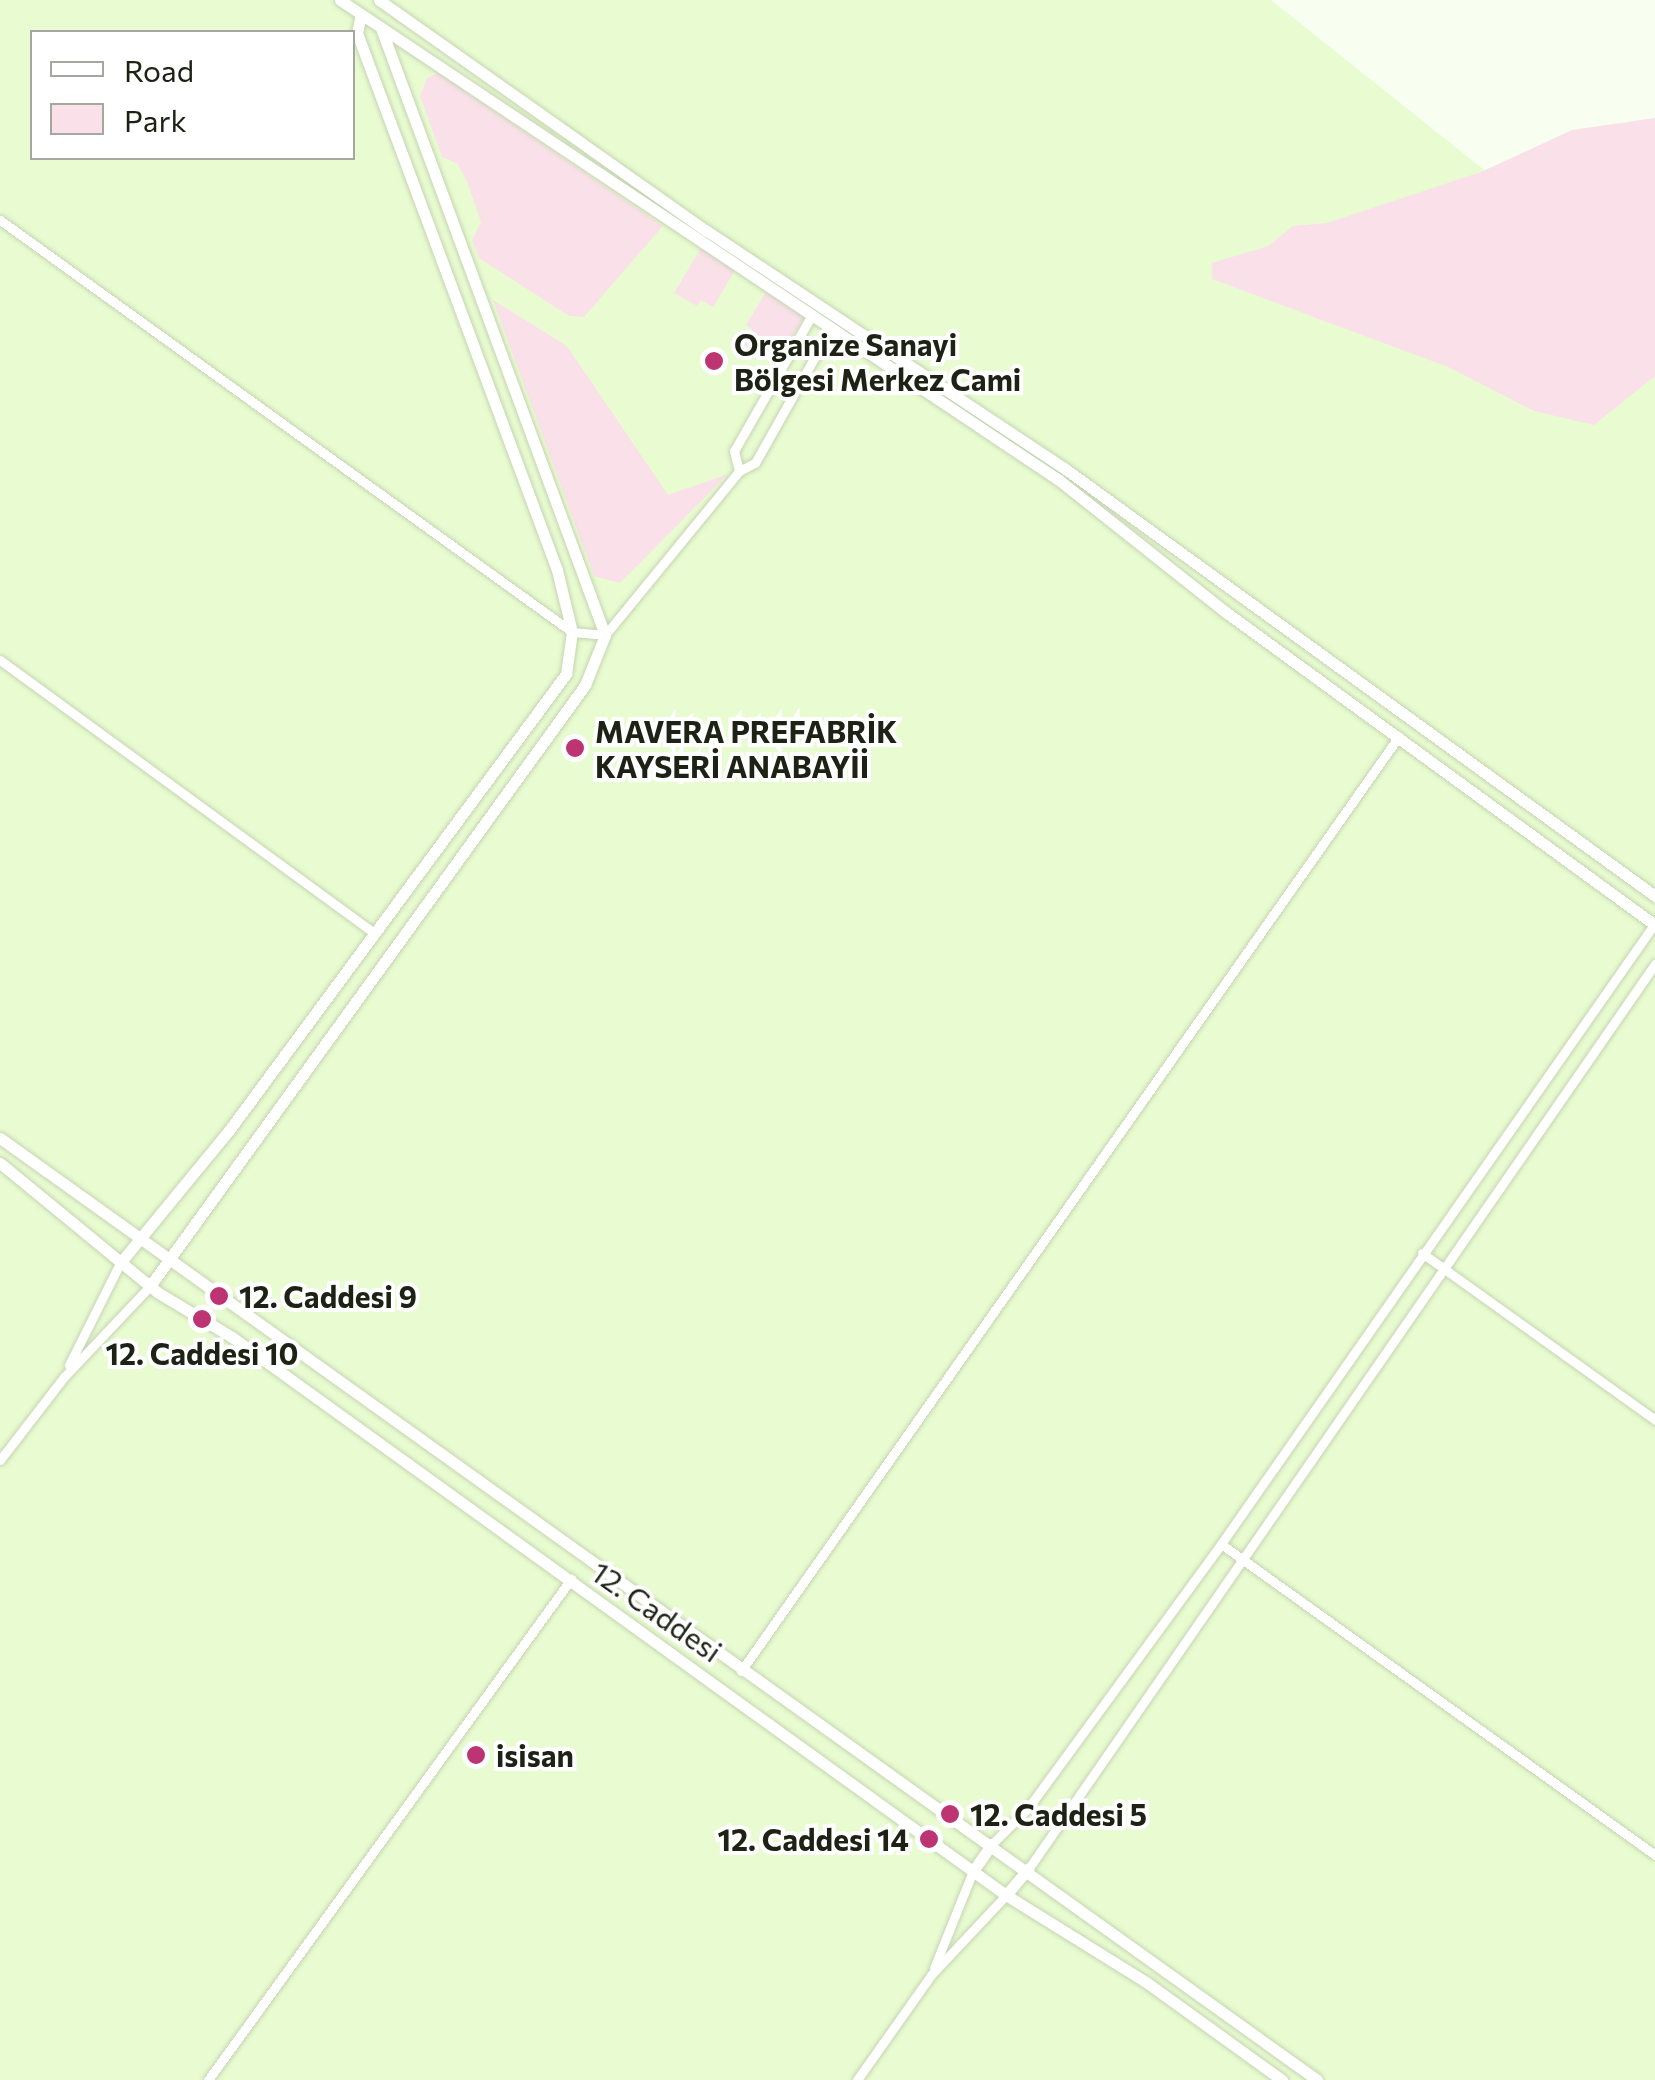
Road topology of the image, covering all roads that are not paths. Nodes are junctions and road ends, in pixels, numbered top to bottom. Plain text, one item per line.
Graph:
1 (340, 0) edge
2 (379, 0) edge
3 (360, 14) junction
4 (381, 28) junction
5 (0, 220) edge
6 (812, 315) junction
7 (832, 328) junction
8 (739, 471) junction
9 (572, 632) junction
10 (605, 635) junction
11 (0, 660) edge
12 (1399, 736) junction
13 (1655, 896) edge
14 (1655, 924) edge
15 (375, 934) junction
16 (392, 945) junction
17 (1655, 964) edge
18 (0, 1138) edge
19 (0, 1163) edge
20 (140, 1236) junction
21 (1422, 1252) junction
22 (170, 1258) junction
23 (120, 1263) junction
24 (1441, 1266) junction
25 (150, 1286) junction
26 (64, 1377) junction
27 (1655, 1420) edge
28 (0, 1460) edge
29 (1221, 1544) junction
30 (1239, 1557) junction
31 (571, 1579) junction
32 (741, 1671) junction
33 (992, 1844) junction
34 (1655, 1856) edge
35 (1028, 1868) junction
36 (973, 1870) junction
37 (1006, 1894) junction
38 (931, 1975) junction
39 (208, 2080) edge
40 (857, 2080) edge
41 (1282, 2080) edge
42 (1316, 2080) edge

1 - 3 street
2 - 13 street
3 - 4 street
3 - 9 street
4 - 6 street
4 - 10 street
5 - 9 street
6 - 7 street
6 - 8 street
7 - 8 street
7 - 12 street
8 - 10 street
9 - 10 street
9 - 15 street
10 - 16 street
11 - 15 street
12 - 14 street
12 - 32 street
14 - 21 street
15 - 16 street
15 - 20 street
16 - 22 street
17 - 24 street
18 - 20 street, 12. Caddesi
19 - 23 street, 12. Caddesi
20 - 22 street, 12. Caddesi
20 - 23 street
21 - 24 street
21 - 29 street
22 - 25 street
22 - 32 street, 12. Caddesi
23 - 25 street, 12. Caddesi
23 - 26 street
24 - 27 street
24 - 30 street
25 - 26 street
25 - 31 street, 12. Caddesi
26 - 28 street
29 - 30 street
29 - 33 street
30 - 34 street
30 - 35 street
31 - 36 street, 12. Caddesi
31 - 39 street
32 - 33 street, 12. Caddesi
33 - 35 street, 12. Caddesi
33 - 36 street
35 - 37 street
35 - 42 street, 12. Caddesi
36 - 37 street, 12. Caddesi
36 - 38 street
37 - 38 street
37 - 41 street, 12. Caddesi
38 - 40 street

